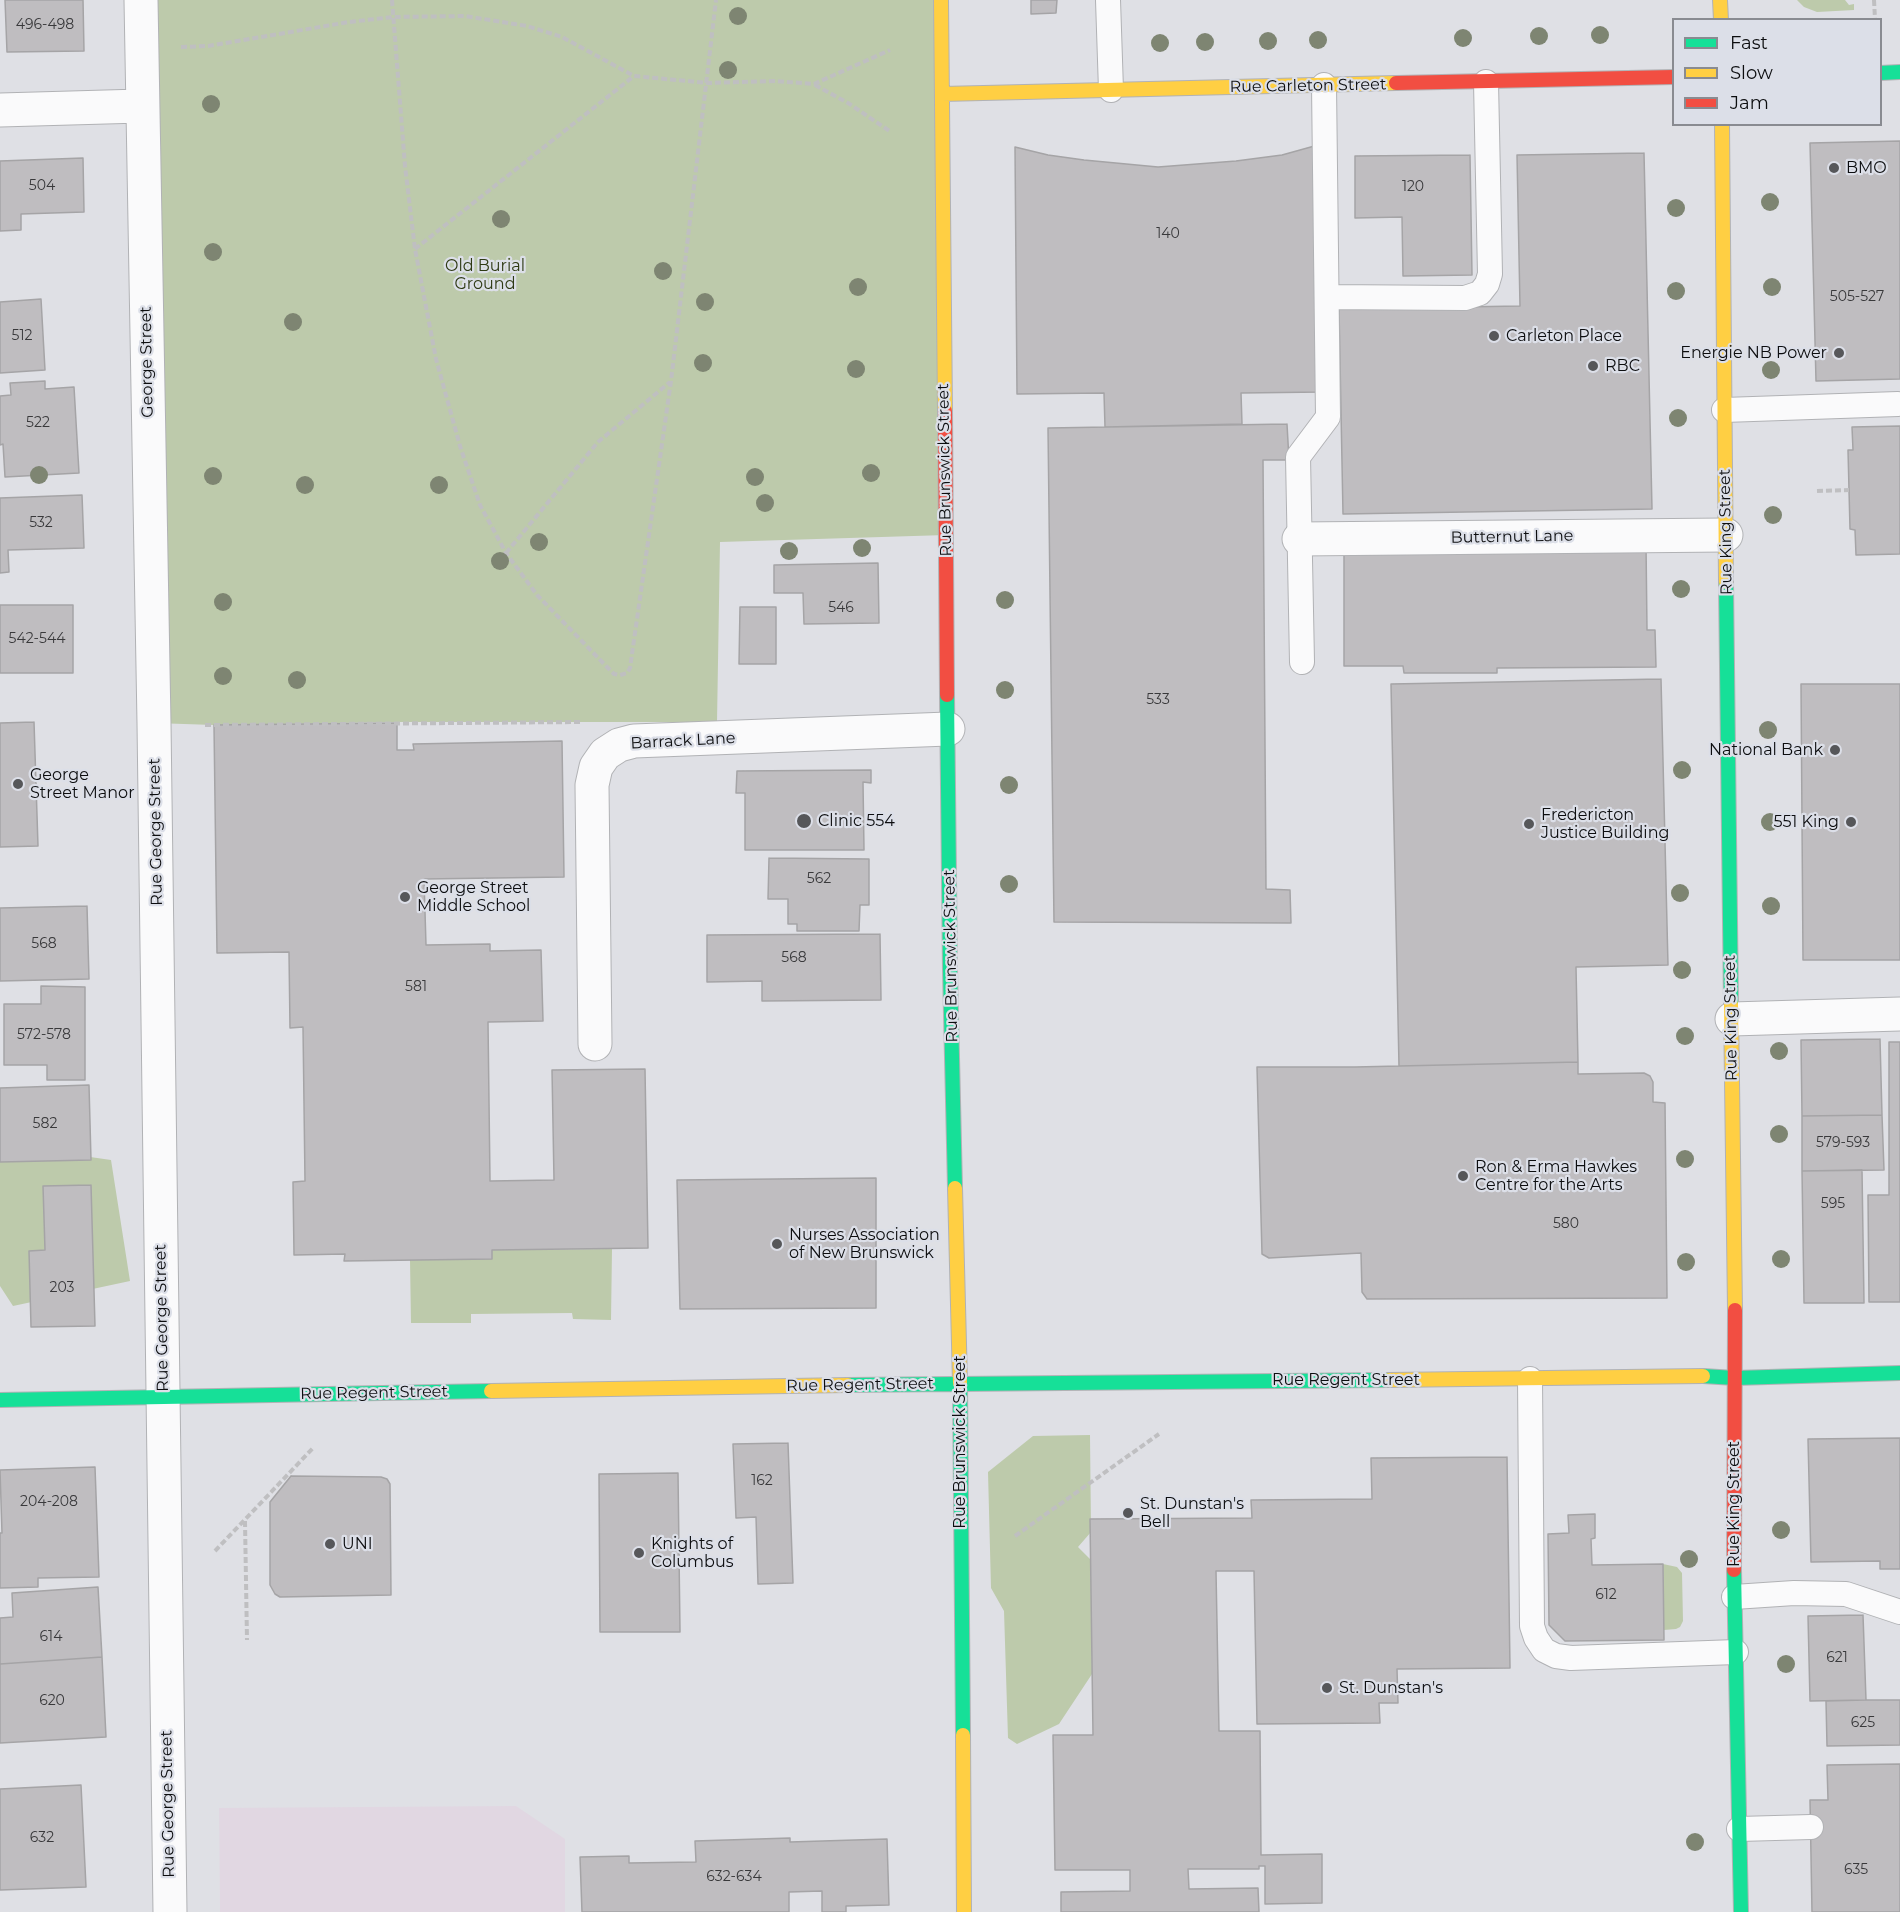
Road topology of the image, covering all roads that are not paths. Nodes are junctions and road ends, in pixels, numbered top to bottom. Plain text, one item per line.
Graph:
1 (141, 0) edge
2 (941, 0) edge
3 (1108, 0) edge
4 (1720, 0) edge
5 (1720, 18) edge
6 (1900, 72) edge
7 (1882, 73) edge
8 (1672, 78) edge
9 (1486, 82) junction
10 (1324, 85) junction
11 (1111, 90) junction
12 (942, 94) junction
13 (141, 106) junction
14 (0, 110) edge
15 (1722, 126) edge
16 (1326, 297) junction
17 (1898, 404) dead end
18 (1724, 410) junction
19 (1726, 535) junction
20 (1299, 539) junction
21 (1302, 662) dead end
22 (154, 723) joint
23 (948, 729) junction
24 (1900, 1014) edge
25 (1732, 1018) junction
26 (595, 1044) dead end
27 (1900, 1373) edge
28 (1735, 1378) junction
29 (1530, 1379) junction
30 (960, 1383) junction
31 (163, 1397) junction
32 (0, 1400) edge
33 (1734, 1597) junction
34 (1900, 1612) edge
35 (1736, 1652) junction
36 (1811, 1827) dead end
37 (1739, 1829) junction
38 (170, 1912) edge
39 (964, 1912) edge
40 (1741, 1912) edge

1 - 13 street, George Street
2 - 12 main road, Rue Brunswick Street
3 - 11 lane
4 - 5 main road
6 - 7 main road
8 - 9 main road, Rue Carleton Street
9 - 10 main road, Rue Carleton Street
9 - 16 lane
10 - 11 main road, Rue Carleton Street
10 - 16 lane
11 - 12 main road, Rue Carleton Street
12 - 23 main road, Rue Brunswick Street
13 - 14 street
13 - 22 street, George Street
15 - 18 main road, Rue King Street
16 - 20 lane
17 - 18 lane
18 - 19 main road, Rue King Street
19 - 20 street, Butternut Lane
19 - 25 main road, Rue King Street
20 - 21 lane
22 - 31 street, Rue George Street
23 - 26 street, Barrack Lane
23 - 30 main road, Rue Brunswick Street
24 - 25 street
25 - 28 main road, Rue King Street
27 - 28 main road, Rue Regent Street
28 - 29 main road, Rue Regent Street
28 - 33 main road, Rue King Street
29 - 30 main road, Rue Regent Street
29 - 35 lane
30 - 31 main road, Rue Regent Street
30 - 39 main road, Rue Brunswick Street
31 - 32 main road, Rue Regent Street
31 - 38 street, Rue George Street
33 - 34 lane
33 - 35 main road, Rue King Street
35 - 37 main road, Rue King Street
36 - 37 lane
37 - 40 main road, Rue King Street

